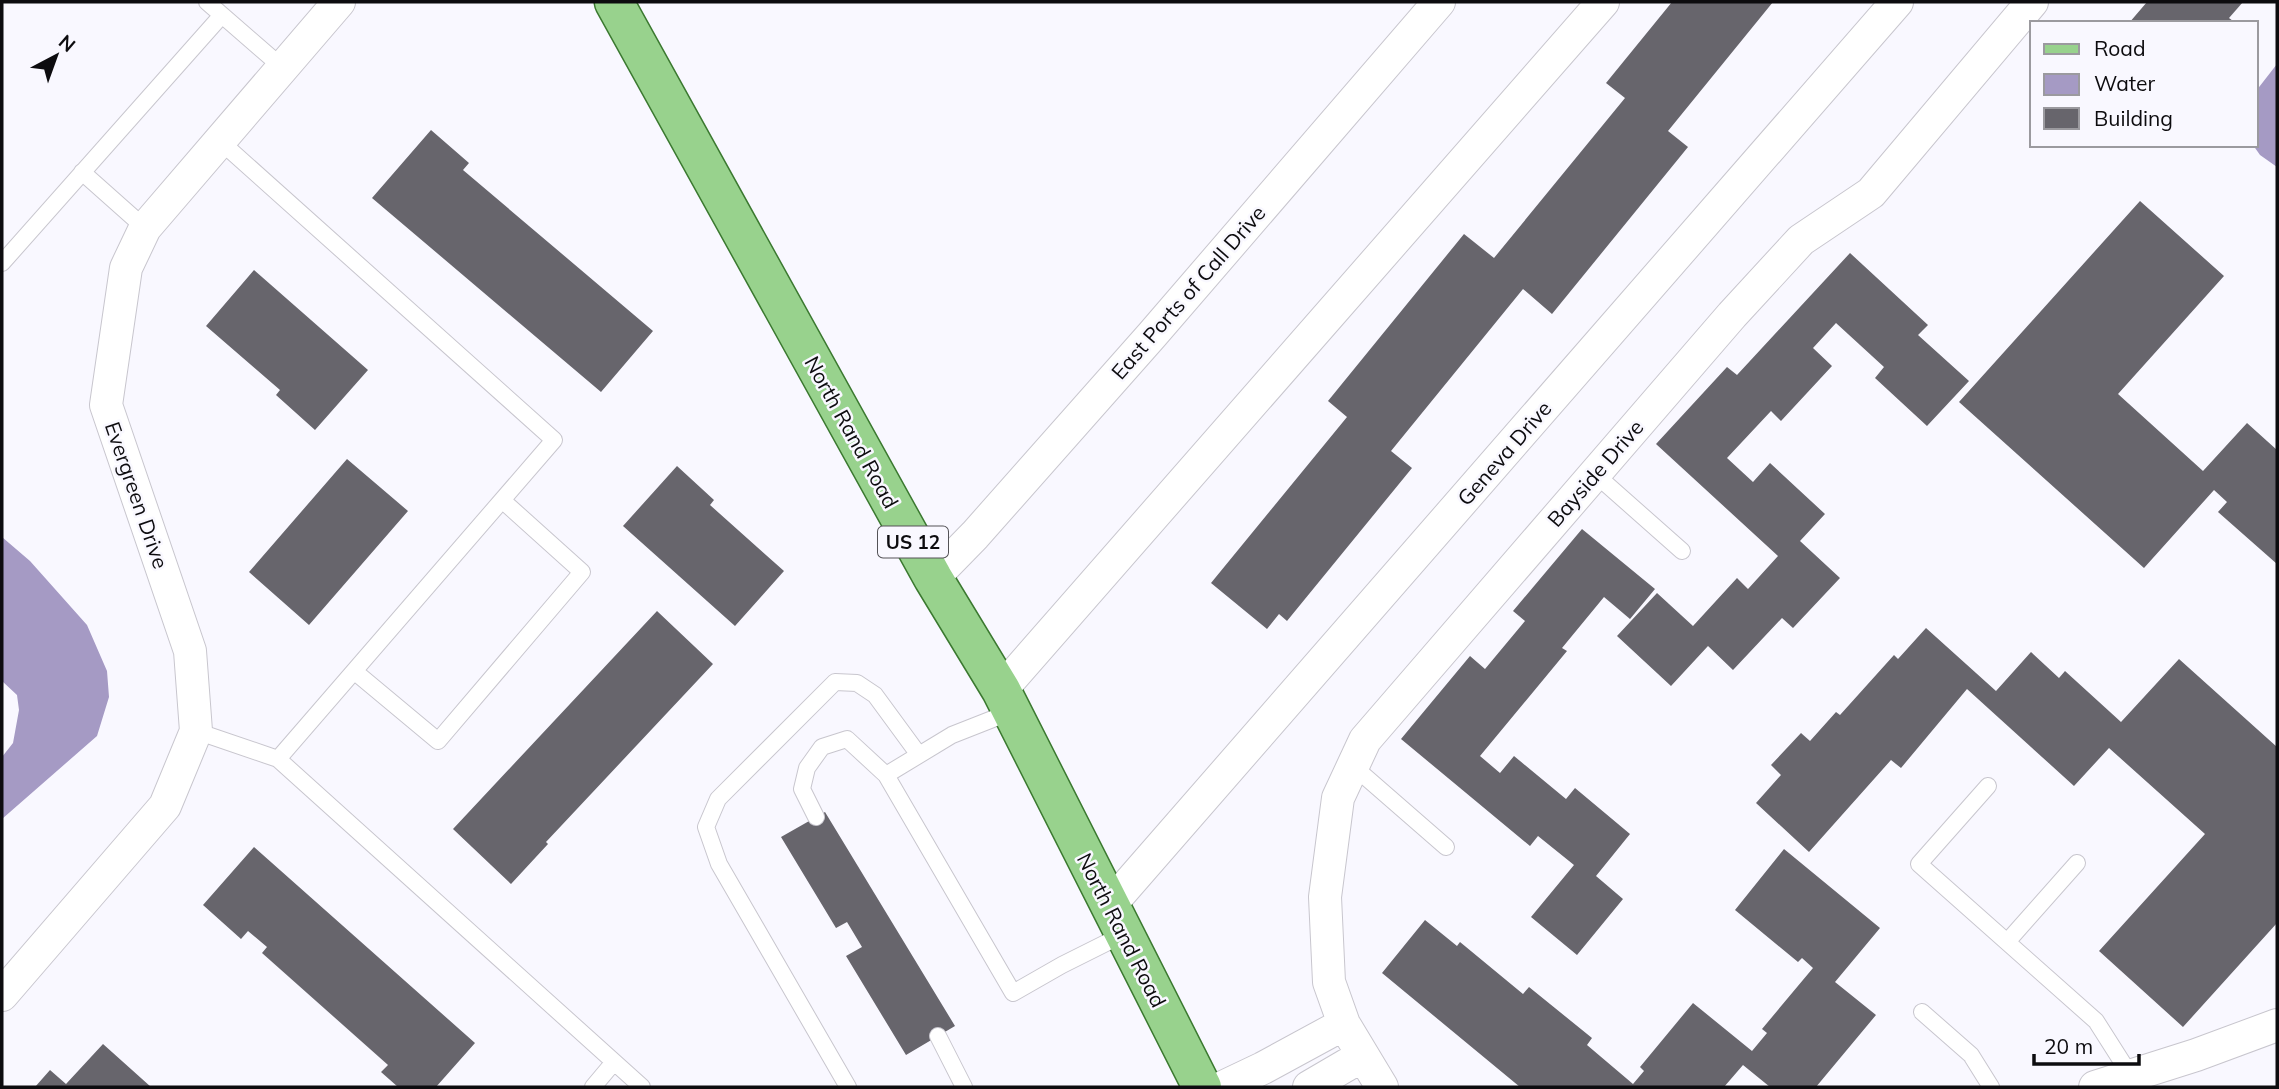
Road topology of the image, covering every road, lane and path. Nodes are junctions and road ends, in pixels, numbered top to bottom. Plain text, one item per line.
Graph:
1 (207, 2) edge
2 (339, 2) edge
3 (614, 2) edge
4 (1439, 2) edge
5 (1603, 2) edge
6 (1897, 2) edge
7 (2032, 2) edge
8 (222, 15) junction
9 (282, 68) junction
10 (220, 141) junction
11 (82, 172) junction
12 (145, 228) junction
13 (2, 263) edge
14 (1594, 474) junction
15 (502, 499) junction
16 (1682, 551) dead end
17 (933, 578) junction
18 (354, 671) junction
19 (1007, 701) junction
20 (196, 731) junction
21 (919, 755) junction
22 (278, 759) junction
23 (1353, 766) junction
24 (886, 775) junction
25 (1988, 786) dead end
26 (816, 817) dead end
27 (1446, 847) dead end
28 (2077, 863) dead end
29 (1117, 920) junction
30 (2007, 942) junction
31 (2, 995) edge
32 (1922, 1013) dead end
33 (1344, 1024) junction
34 (2277, 1025) edge
35 (938, 1036) dead end
36 (1362, 1056) junction
37 (614, 1062) junction
38 (2131, 1076) junction
39 (593, 1087) edge
40 (642, 1087) edge
41 (848, 1087) edge
42 (964, 1087) edge
43 (1202, 1087) edge
44 (1223, 1087) edge
45 (1309, 1087) edge
46 (1382, 1087) edge
47 (1991, 1087) edge
48 (2095, 1087) edge

1 - 8 lane
2 - 9 street, Evergreen Drive
3 - 17 main road, North Rand Road / US 12
4 - 17 street, East Ports of Call Drive
5 - 19 street
6 - 29 street, Geneva Drive
7 - 14 street, Bayside Drive
8 - 9 lane
8 - 11 lane
9 - 10 street, Evergreen Drive
10 - 12 street, Evergreen Drive
10 - 15 lane
11 - 12 lane
11 - 13 lane
12 - 20 street, Evergreen Drive
14 - 16 lane
14 - 23 street, Bayside Drive
15 - 18 lane
15 - 18 lane
17 - 19 main road, North Rand Road / US 12
18 - 22 lane
19 - 21 lane
19 - 29 main road, North Rand Road / US 12
20 - 22 lane
20 - 31 street, Evergreen Drive
21 - 24 lane
21 - 41 lane
22 - 37 lane
23 - 27 lane
23 - 33 street, Bayside Drive
24 - 26 lane
24 - 29 lane
25 - 30 lane
28 - 30 lane
29 - 43 main road, North Rand Road / US 12
30 - 38 lane
32 - 47 lane
33 - 36 street, Bayside Drive
33 - 44 street
34 - 38 street
35 - 42 lane
36 - 45 street
36 - 46 street, Bayside Drive
37 - 39 lane
37 - 40 lane
38 - 48 street

